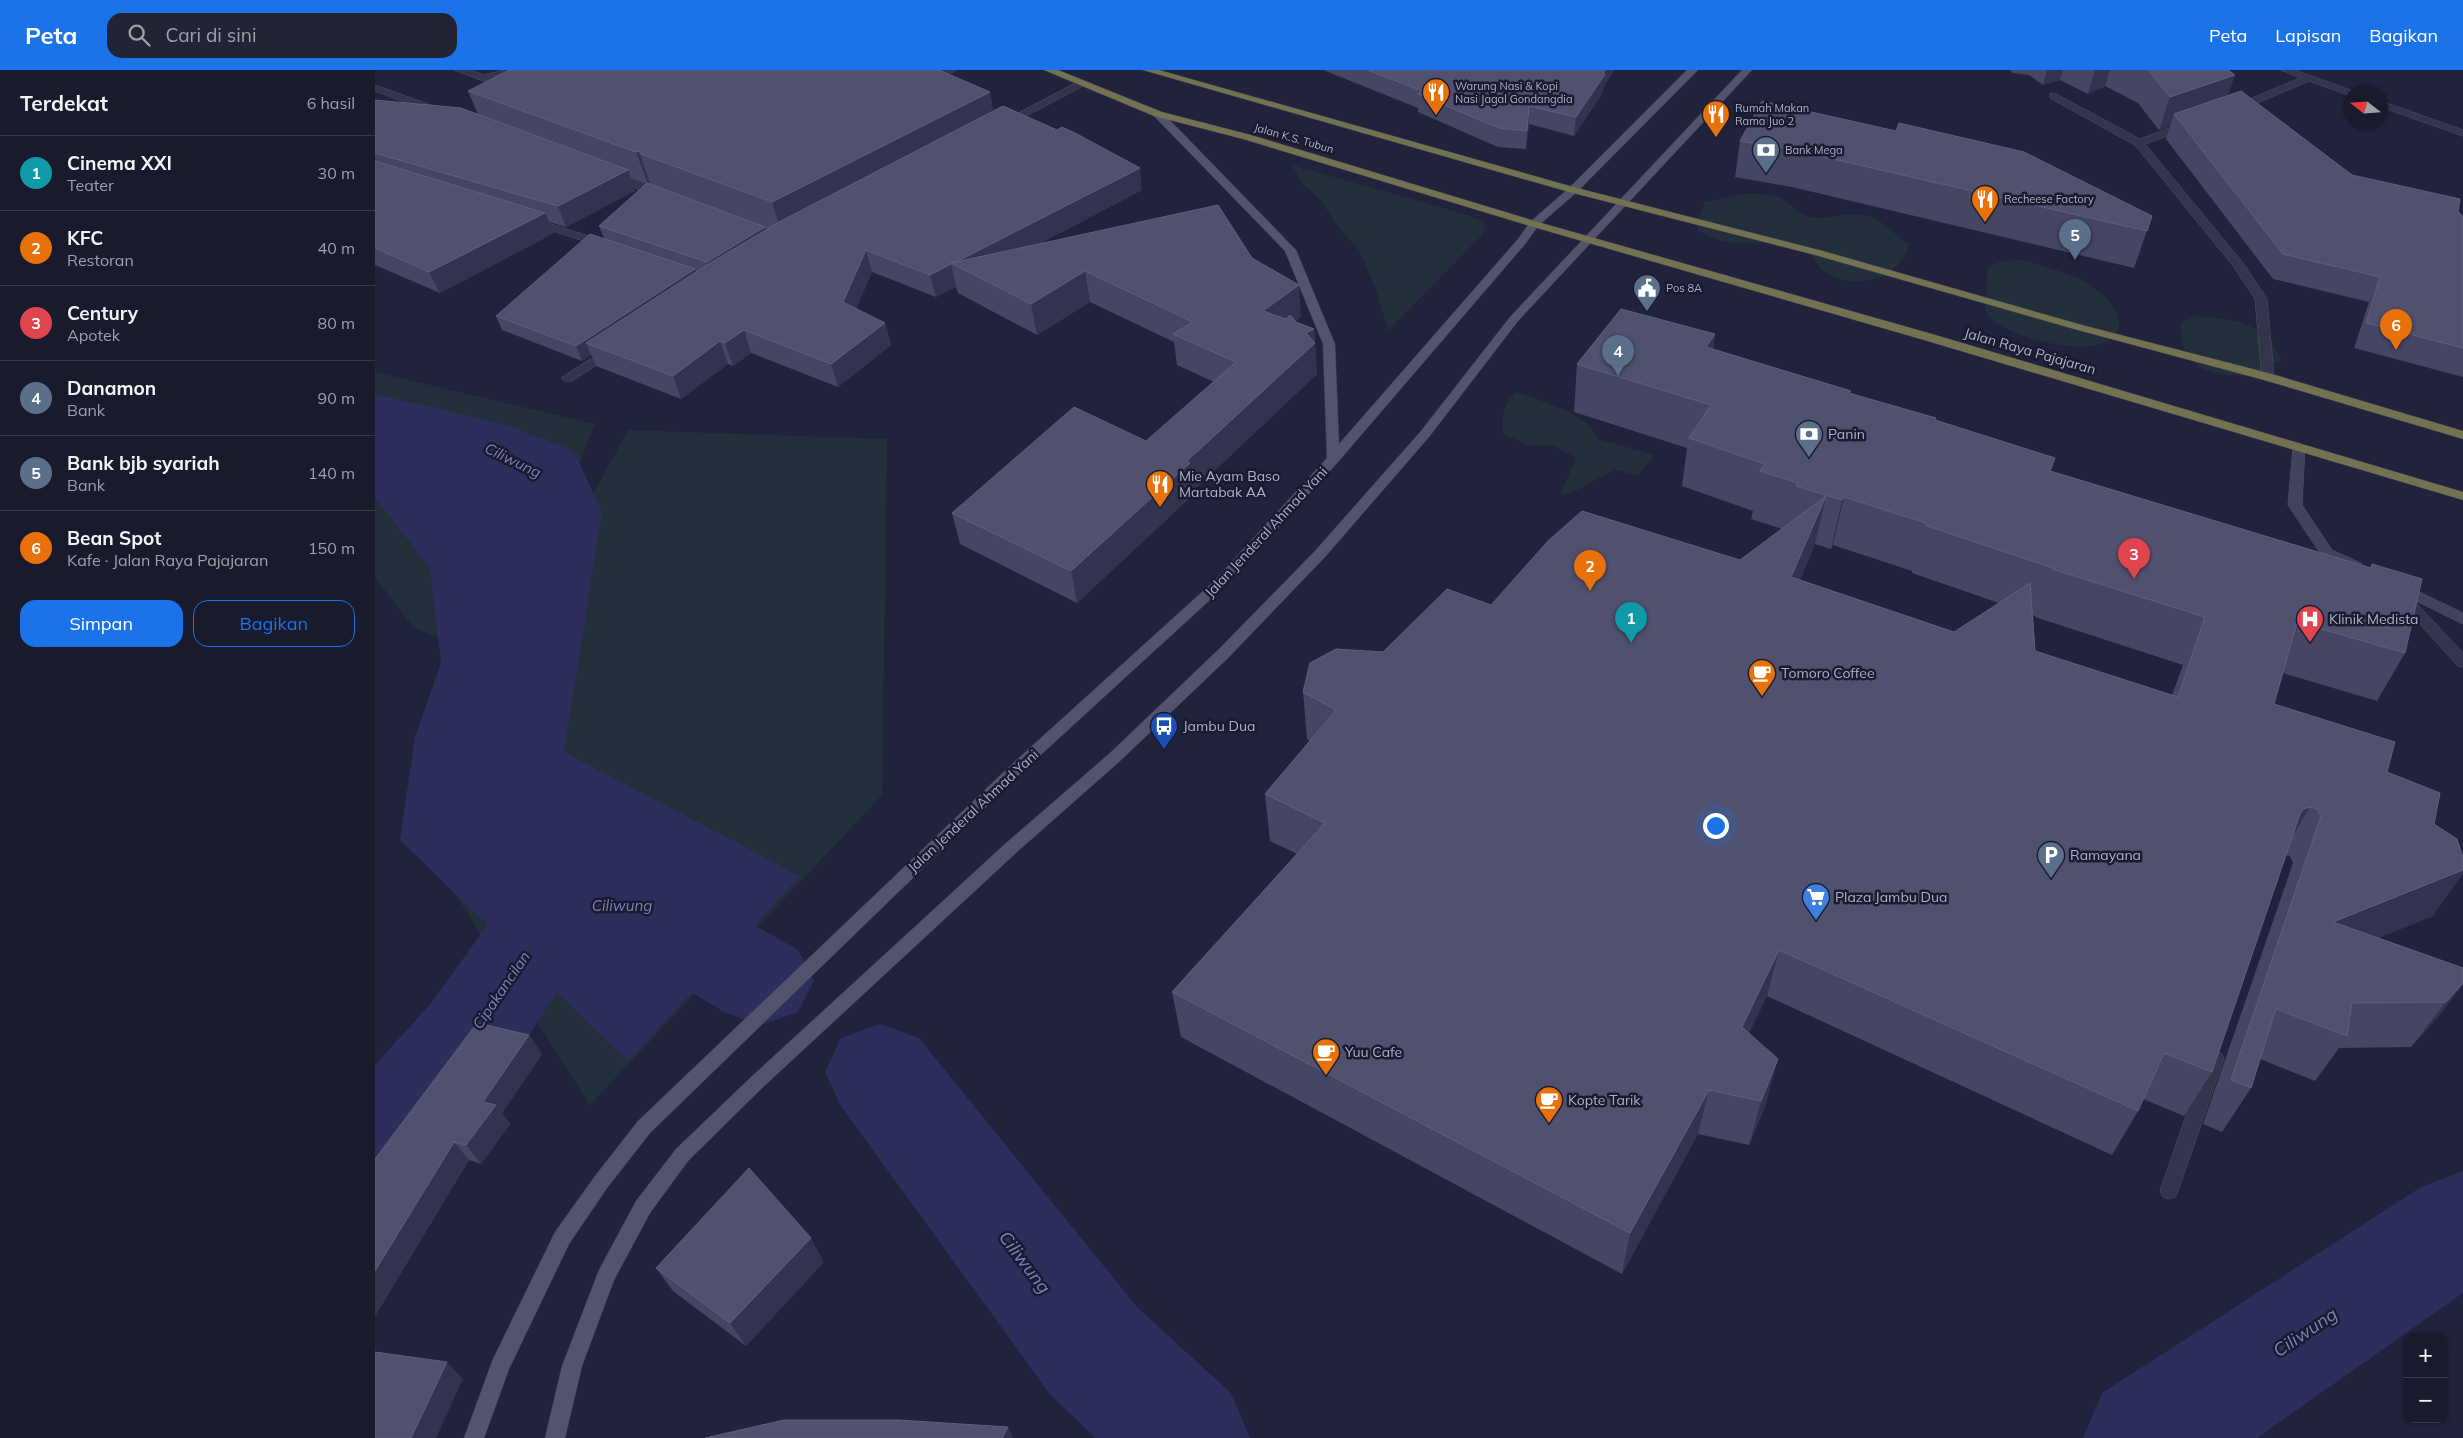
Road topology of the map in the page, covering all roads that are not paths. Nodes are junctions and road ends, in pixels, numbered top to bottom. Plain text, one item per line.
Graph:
1 (460, 70) edge
2 (515, 70) edge
3 (937, 70) edge
4 (951, 70) edge
5 (1049, 70) edge
6 (1148, 70) edge
7 (1693, 70) edge
8 (1747, 70) edge
9 (2286, 70) edge
10 (2309, 78) junction
11 (1080, 84) junction
12 (375, 88) edge
13 (2343, 90) edge
14 (2054, 96) dead end
15 (2388, 106) edge
16 (2223, 112) edge
17 (1158, 114) junction
18 (449, 115) edge
19 (2195, 122) edge
20 (993, 129) edge
21 (2463, 133) edge
22 (2139, 143) junction
23 (607, 174) edge
24 (1573, 190) junction
25 (672, 198) edge
26 (1625, 202) junction
27 (523, 218) edge
28 (1534, 224) junction
29 (1587, 239) junction
30 (614, 248) edge
31 (616, 346) edge
32 (2268, 377) junction
33 (568, 378) dead end
34 (2463, 435) edge
35 (2299, 447) junction
36 (1333, 460) junction
37 (2463, 496) edge
38 (2370, 573) edge
39 (2387, 581) joint
40 (2463, 618) edge
41 (2463, 662) edge
42 (2221, 1041) edge
43 (2169, 1191) dead end
44 (474, 1438) edge
45 (555, 1438) edge

1 - 2 street
3 - 4 street
5 - 11 highway, Jalan K.S. Tubun
6 - 24 highway, Jalan K.S. Tubun
7 - 24 main road, Jalan Jenderal Ahmad Yani
8 - 26 main road
9 - 10 street
10 - 13 street
10 - 16 street
11 - 17 highway, Jalan K.S. Tubun
11 - 20 street
12 - 18 street
14 - 22 street
15 - 21 street
17 - 28 highway, Jalan K.S. Tubun
17 - 36 main road
19 - 22 street
22 - 32 street
23 - 25 street
24 - 26 highway, Jalan K.S. Tubun
24 - 28 main road, Jalan Jenderal Ahmad Yani
26 - 29 main road
26 - 32 highway
27 - 30 street
28 - 29 highway, Jalan K.S. Tubun
28 - 36 main road, Jalan Jenderal Ahmad Yani
29 - 35 highway, Jalan Raya Pajajaran
29 - 45 main road
31 - 33 street
32 - 34 highway
35 - 37 highway, Jalan Raya Pajajaran
35 - 38 street
36 - 44 main road, Jalan Jenderal Ahmad Yani
39 - 40 street
39 - 41 street
42 - 43 street

